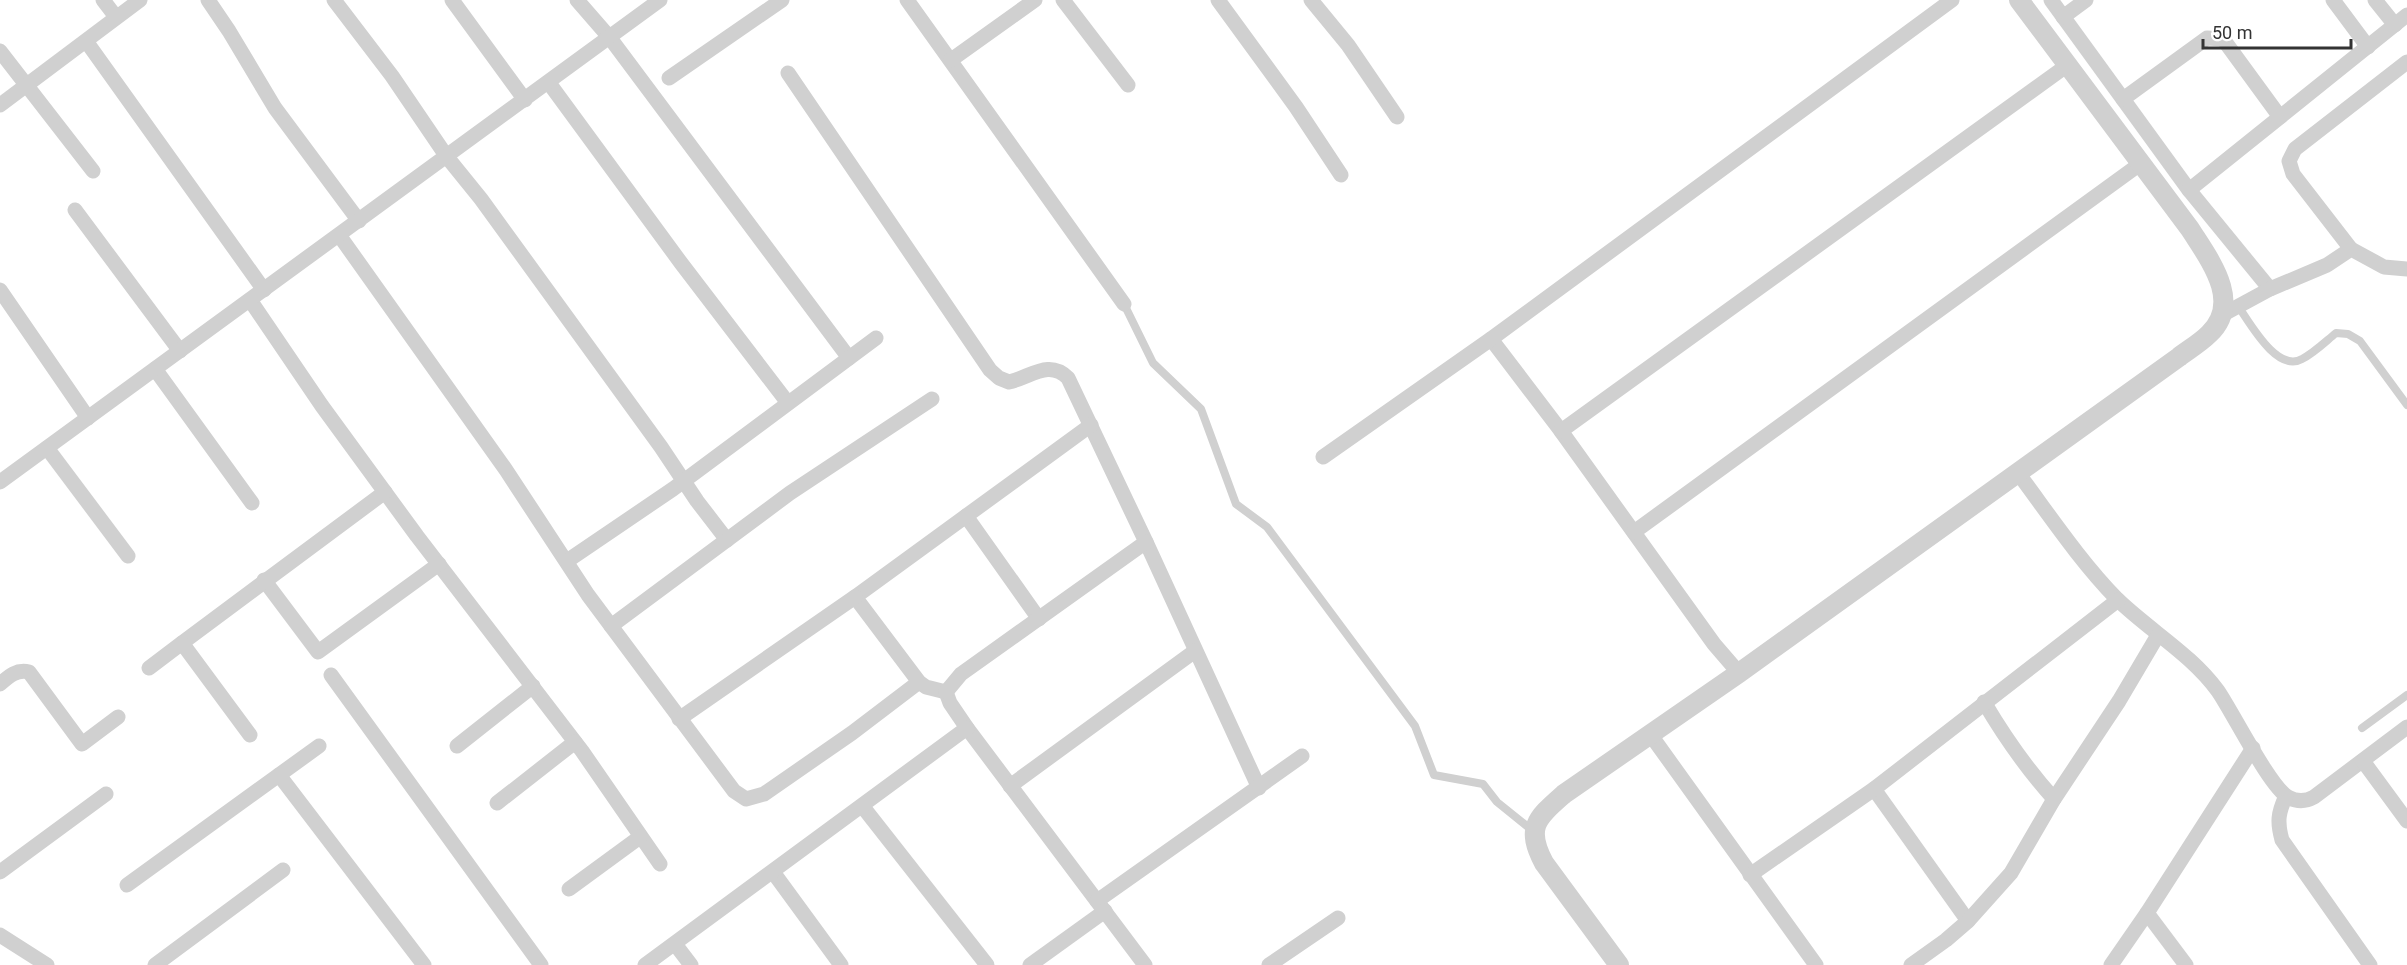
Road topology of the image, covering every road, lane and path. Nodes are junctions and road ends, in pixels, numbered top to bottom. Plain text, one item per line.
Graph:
1 (103, 0) edge
2 (140, 0) edge
3 (208, 0) edge
4 (334, 0) edge
5 (452, 0) edge
6 (577, 0) edge
7 (660, 0) edge
8 (782, 0) edge
9 (907, 0) edge
10 (1035, 0) edge
11 (1063, 0) edge
12 (1218, 0) edge
13 (1311, 0) edge
14 (1952, 0) edge
15 (2019, 0) edge
16 (2051, 0) edge
17 (2086, 0) edge
18 (2333, 0) edge
19 (2375, 0) edge
20 (116, 17) junction
21 (2063, 17) junction
22 (2401, 20) edge
23 (610, 38) junction
24 (86, 41) junction
25 (2368, 47) junction
26 (0, 51) edge
27 (951, 60) junction
28 (2407, 62) edge
29 (2068, 64) junction
30 (788, 73) dead end
31 (669, 78) dead end
32 (549, 83) junction
33 (1128, 85) dead end
34 (26, 86) junction
35 (2123, 99) junction
36 (525, 100) junction
37 (0, 105) edge
38 (1397, 117) dead end
39 (2280, 117) junction
40 (447, 157) junction
41 (2140, 164) junction
42 (93, 171) dead end
43 (1341, 175) dead end
44 (2189, 190) junction
45 (75, 210) dead end
46 (359, 221) junction
47 (339, 235) junction
48 (2351, 249) junction
49 (2407, 269) edge
50 (2270, 289) junction
51 (0, 290) edge
52 (264, 290) junction
53 (250, 300) junction
54 (1124, 304) joint
55 (2230, 311) junction
56 (876, 338) dead end
57 (1491, 339) junction
58 (180, 351) junction
59 (849, 358) junction
60 (155, 369) junction
61 (932, 399) dead end
62 (788, 404) junction
63 (2407, 405) edge
64 (88, 418) junction
65 (1091, 425) junction
66 (1561, 431) junction
67 (47, 448) junction
68 (1323, 457) dead end
69 (2018, 473) junction
70 (684, 481) junction
71 (0, 482) edge
72 (385, 492) junction
73 (252, 503) dead end
74 (966, 516) junction
75 (1634, 532) junction
76 (727, 540) junction
77 (1146, 542) junction
78 (128, 556) dead end
79 (567, 561) junction
80 (439, 564) junction
81 (264, 580) junction
82 (855, 597) junction
83 (2118, 600) junction
84 (1039, 619) junction
85 (611, 626) junction
86 (2158, 635) junction
87 (182, 643) junction
88 (1195, 651) junction
89 (149, 668) dead end
90 (1739, 673) junction
91 (332, 675) dead end
92 (919, 682) junction
93 (0, 684) edge
94 (534, 686) junction
95 (946, 692) junction
96 (2407, 695) edge
97 (1984, 702) junction
98 (118, 717) dead end
99 (680, 719) junction
100 (2407, 727) edge
101 (967, 728) junction
102 (2362, 728) dead end
103 (1650, 734) junction
104 (250, 735) dead end
105 (575, 742) junction
106 (319, 746) dead end
107 (457, 746) dead end
108 (2253, 748) junction
109 (1302, 756) dead end
110 (2363, 761) junction
111 (279, 776) junction
112 (1010, 786) junction
113 (1259, 788) junction
114 (1874, 789) junction
115 (106, 794) dead end
116 (2286, 796) junction
117 (2054, 799) junction
118 (497, 802) dead end
119 (863, 807) junction
120 (2407, 820) edge
121 (1534, 831) junction
122 (640, 837) junction
123 (660, 864) dead end
124 (283, 870) dead end
125 (0, 872) edge
126 (773, 872) junction
127 (1750, 875) junction
128 (127, 885) dead end
129 (570, 889) dead end
130 (1101, 906) junction
131 (2147, 913) junction
132 (1338, 918) dead end
133 (1968, 921) junction
134 (0, 935) edge
135 (675, 944) junction
136 (47, 965) edge
137 (156, 965) edge
138 (424, 965) edge
139 (541, 965) edge
140 (645, 965) edge
141 (691, 965) edge
142 (841, 965) edge
143 (987, 965) edge
144 (1030, 965) edge
145 (1145, 965) edge
146 (1269, 965) edge
147 (1619, 965) edge
148 (1816, 965) edge
149 (1911, 965) edge
150 (2111, 965) edge
151 (2186, 965) edge
152 (2370, 965) edge

1 - 20 street
2 - 20 street
3 - 46 street
4 - 40 street
5 - 36 street
6 - 23 street
7 - 23 street
8 - 31 street
9 - 27 street
10 - 27 street
11 - 33 street
12 - 43 street
13 - 38 street
14 - 57 street
15 - 29 street
16 - 21 street
17 - 21 street
18 - 25 street
19 - 22 street
20 - 24 street
21 - 35 street
22 - 25 street
23 - 32 street
23 - 59 street
24 - 34 street
24 - 52 street
25 - 39 street
26 - 34 street
27 - 54 street
28 - 48 street
29 - 41 street
29 - 66 street
30 - 65 street
32 - 36 street
32 - 62 street
34 - 37 street
34 - 42 street
35 - 39 street
35 - 44 street
36 - 40 street
39 - 44 street
40 - 46 street
40 - 70 street
41 - 55 street
41 - 75 street
44 - 50 street
45 - 58 street
46 - 47 street
47 - 52 street
47 - 79 street
48 - 49 street
48 - 50 street
50 - 55 street
51 - 64 street
52 - 53 street
53 - 58 street
53 - 72 street
54 - 121 lane
55 - 63 lane
55 - 69 street
56 - 59 street
57 - 66 street
57 - 68 street
58 - 60 street
59 - 62 street
60 - 64 street
60 - 73 street
61 - 76 street
62 - 70 street
64 - 67 street
65 - 74 street
65 - 77 street
66 - 75 street
67 - 71 street
67 - 78 street
69 - 83 street
69 - 90 street
70 - 76 street
70 - 79 street
72 - 80 street
72 - 81 street
74 - 82 street
74 - 84 street
75 - 90 street
76 - 85 street
77 - 84 street
77 - 88 street
79 - 85 street
80 - 81 street
80 - 94 street
81 - 87 street
82 - 92 street
82 - 99 street
83 - 86 street
83 - 97 street
84 - 95 street
85 - 99 street
86 - 108 street
86 - 117 street
87 - 89 street
87 - 104 street
88 - 112 street
88 - 113 street
90 - 103 street
91 - 139 street
92 - 95 street
92 - 99 street
93 - 98 street
94 - 105 street
94 - 107 street
95 - 101 street
96 - 102 lane
97 - 114 street
97 - 117 street
100 - 110 street
101 - 112 street
101 - 119 street
103 - 121 street
103 - 127 street
105 - 118 street
105 - 122 street
106 - 111 street
108 - 116 street
108 - 131 street
109 - 113 street
110 - 116 street
110 - 120 street
111 - 128 street
111 - 138 street
112 - 130 street
113 - 130 street
114 - 127 street
114 - 133 street
115 - 125 street
116 - 152 street
117 - 133 street
119 - 126 street
119 - 143 street
121 - 147 street
122 - 123 street
122 - 129 street
124 - 137 street
126 - 135 street
126 - 142 street
127 - 148 street
130 - 144 street
130 - 145 street
131 - 150 street
131 - 151 street
132 - 146 street
133 - 149 street
134 - 136 street
135 - 140 street
135 - 141 street

